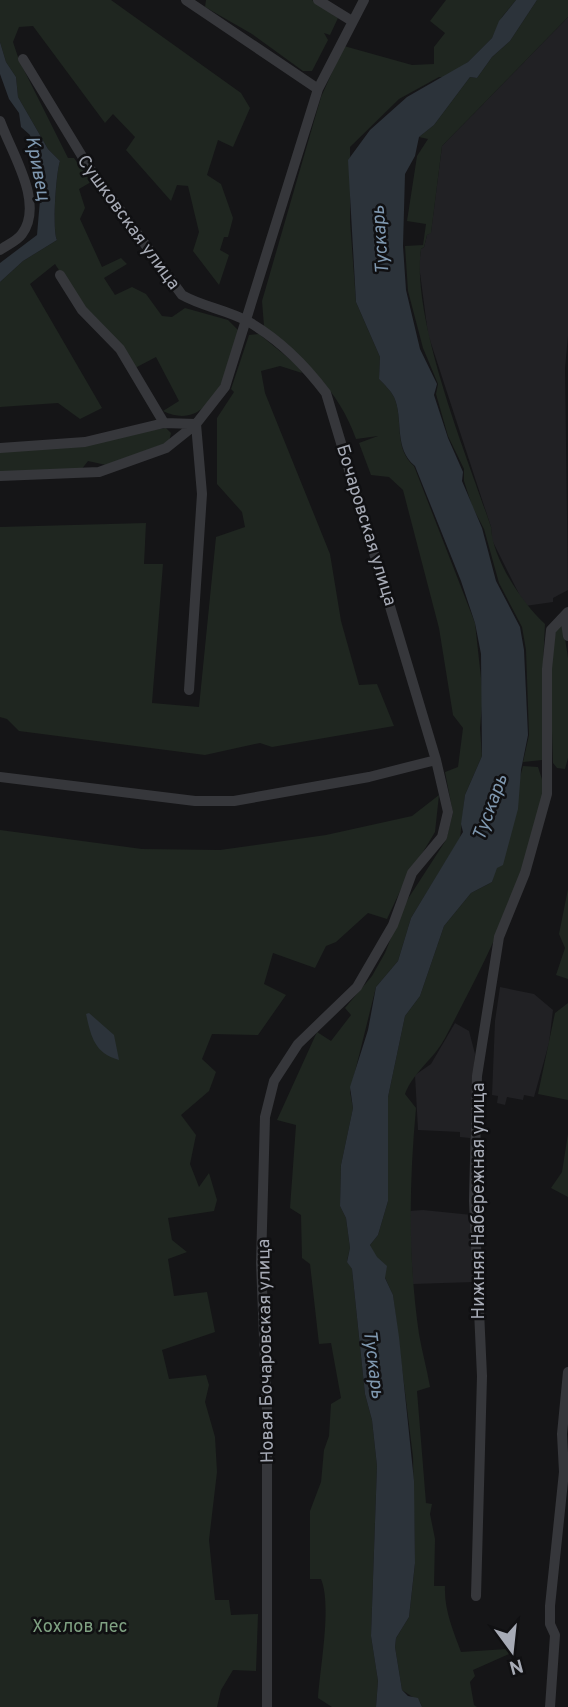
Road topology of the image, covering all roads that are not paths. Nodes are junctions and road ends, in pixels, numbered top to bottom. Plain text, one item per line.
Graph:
1 (186, 0) edge
2 (318, 0) edge
3 (364, 0) edge
4 (352, 20) junction
5 (23, 59) dead end
6 (318, 89) junction
7 (0, 121) edge
8 (0, 250) edge
9 (60, 275) dead end
10 (248, 321) junction
11 (164, 423) junction
12 (196, 424) junction
13 (0, 449) edge
14 (0, 476) edge
15 (566, 614) edge
16 (568, 636) edge
17 (189, 690) dead end
18 (436, 760) junction
19 (0, 777) edge
20 (327, 1015) joint
21 (568, 1372) edge
22 (476, 1596) dead end
23 (568, 1632) edge
24 (555, 1635) junction
25 (267, 1707) edge
26 (550, 1707) edge

1 - 6 street
2 - 4 street
3 - 4 street
4 - 6 street
5 - 10 street, Сушковская улица
6 - 10 street
7 - 8 street
9 - 11 street
10 - 12 street
10 - 18 street, Бочаровская улица
11 - 12 street
11 - 13 street
12 - 14 street
12 - 17 street
15 - 16 street
15 - 22 street, Нижняя Набережная улица
18 - 19 street
18 - 20 street, Бочаровская улица
20 - 25 street, Новая Бочаровская улица
21 - 24 street
23 - 24 street
24 - 26 street

